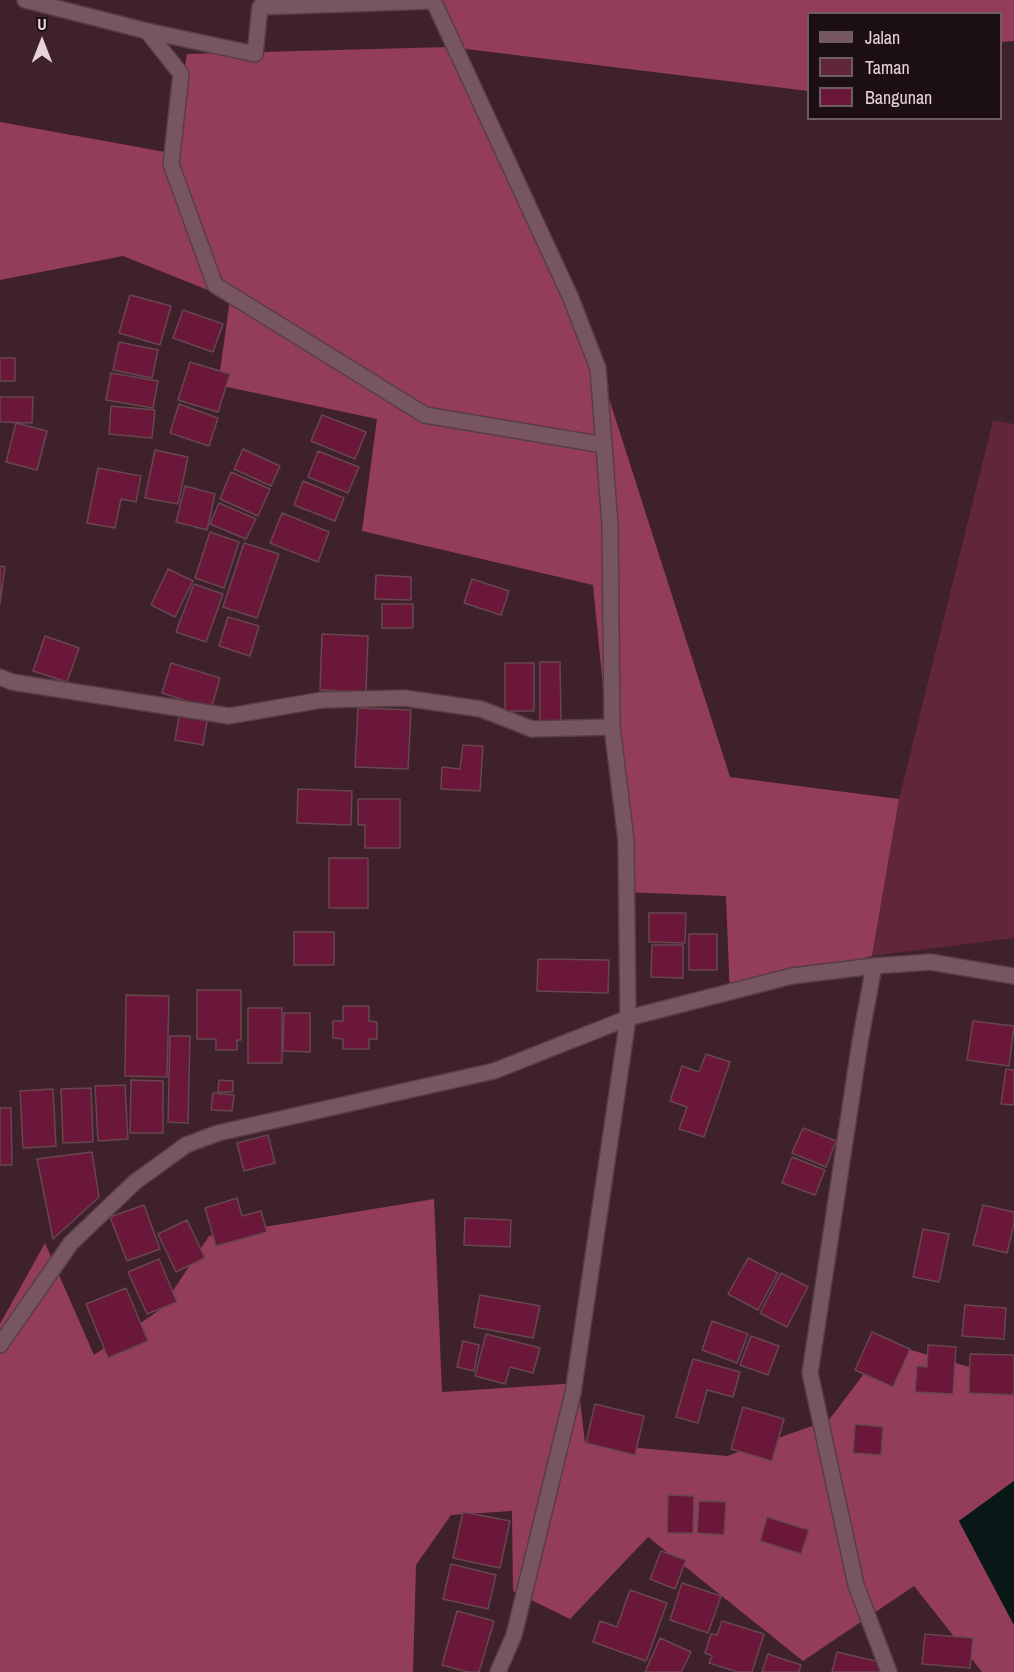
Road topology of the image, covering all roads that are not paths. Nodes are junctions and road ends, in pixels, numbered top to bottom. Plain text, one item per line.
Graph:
1 (25, 0) edge
2 (433, 0) edge
3 (147, 31) junction
4 (604, 446) junction
5 (0, 677) edge
6 (612, 728) junction
7 (874, 966) junction
8 (1014, 976) edge
9 (628, 1018) junction
10 (0, 1345) edge
11 (498, 1672) edge
12 (889, 1672) edge

1 - 3 street
2 - 3 street
2 - 4 street
3 - 4 street
4 - 6 street
5 - 6 street
6 - 9 street
7 - 8 street
7 - 9 street
7 - 12 street
9 - 10 street
9 - 11 street

